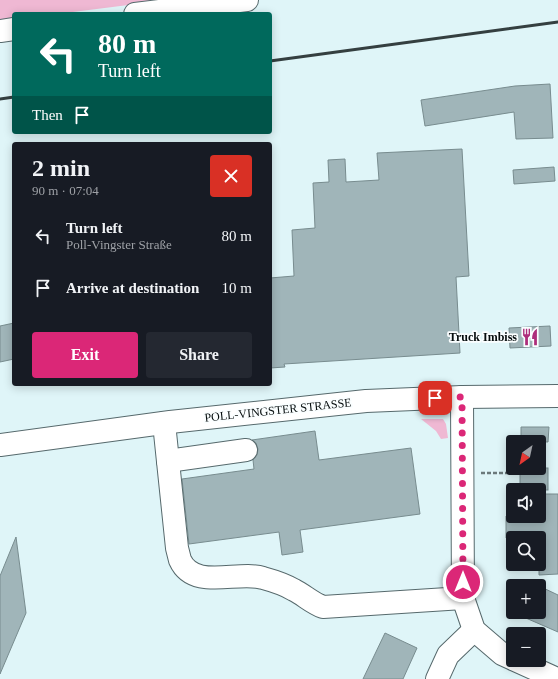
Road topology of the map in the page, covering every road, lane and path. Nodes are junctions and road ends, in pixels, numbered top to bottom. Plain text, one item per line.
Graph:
1 (247, 0) edge
2 (151, 12) edge
3 (12, 29) edge
4 (0, 31) edge
5 (558, 396) edge
6 (462, 397) junction
7 (164, 423) junction
8 (0, 444) edge
9 (246, 450) dead end
10 (168, 461) junction
11 (463, 473) junction
12 (506, 473) edge
13 (463, 598) junction
14 (474, 630) junction
15 (506, 656) edge
16 (530, 667) edge
17 (437, 679) edge
18 (558, 679) edge

1 - 2 street
3 - 4 street
5 - 6 street, POLL-VINGSTER STRASSE
6 - 7 street, POLL-VINGSTER STRASSE
6 - 11 street
7 - 8 street, POLL-VINGSTER STRASSE
7 - 10 street
9 - 10 street
10 - 13 street
11 - 12 path
11 - 13 street
13 - 14 street
14 - 15 street
14 - 17 street
16 - 18 street

